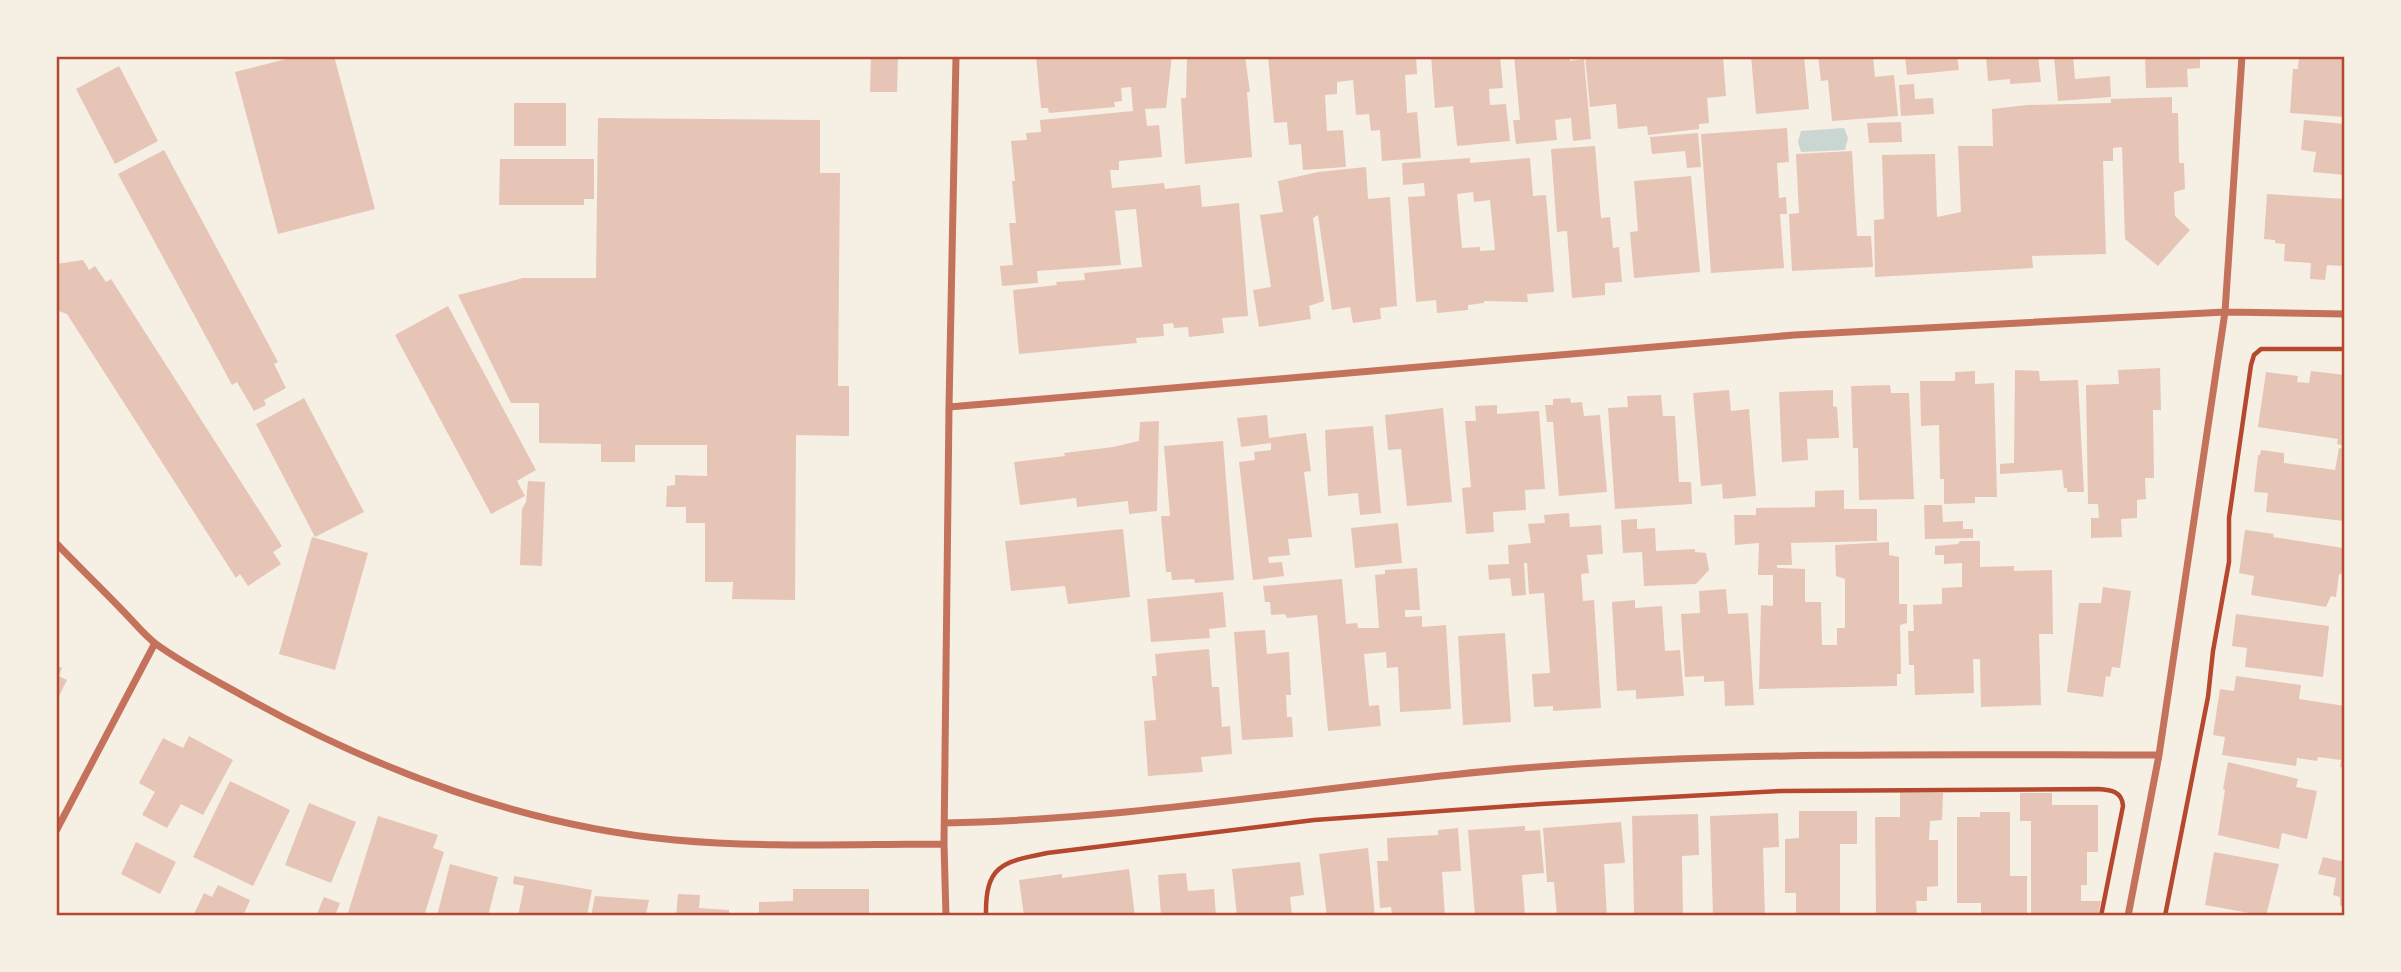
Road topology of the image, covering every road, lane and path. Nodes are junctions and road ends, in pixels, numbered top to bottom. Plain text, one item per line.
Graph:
1 (956, 56) edge
2 (2242, 56) edge
3 (2225, 312) junction
4 (2345, 314) edge
5 (2345, 349) edge
6 (949, 407) junction
7 (56, 543) edge
8 (155, 643) junction
9 (2159, 755) junction
10 (944, 823) junction
11 (56, 831) edge
12 (944, 844) junction
13 (946, 916) edge
14 (986, 916) edge
15 (2101, 916) edge
16 (2128, 916) edge
17 (2165, 916) edge

1 - 6 street
2 - 3 street
3 - 4 street
3 - 6 street
3 - 9 street
5 - 17 path
6 - 10 street
7 - 8 street
8 - 11 street
8 - 12 street
9 - 10 street
9 - 16 street
10 - 12 street
12 - 13 street
14 - 15 path

